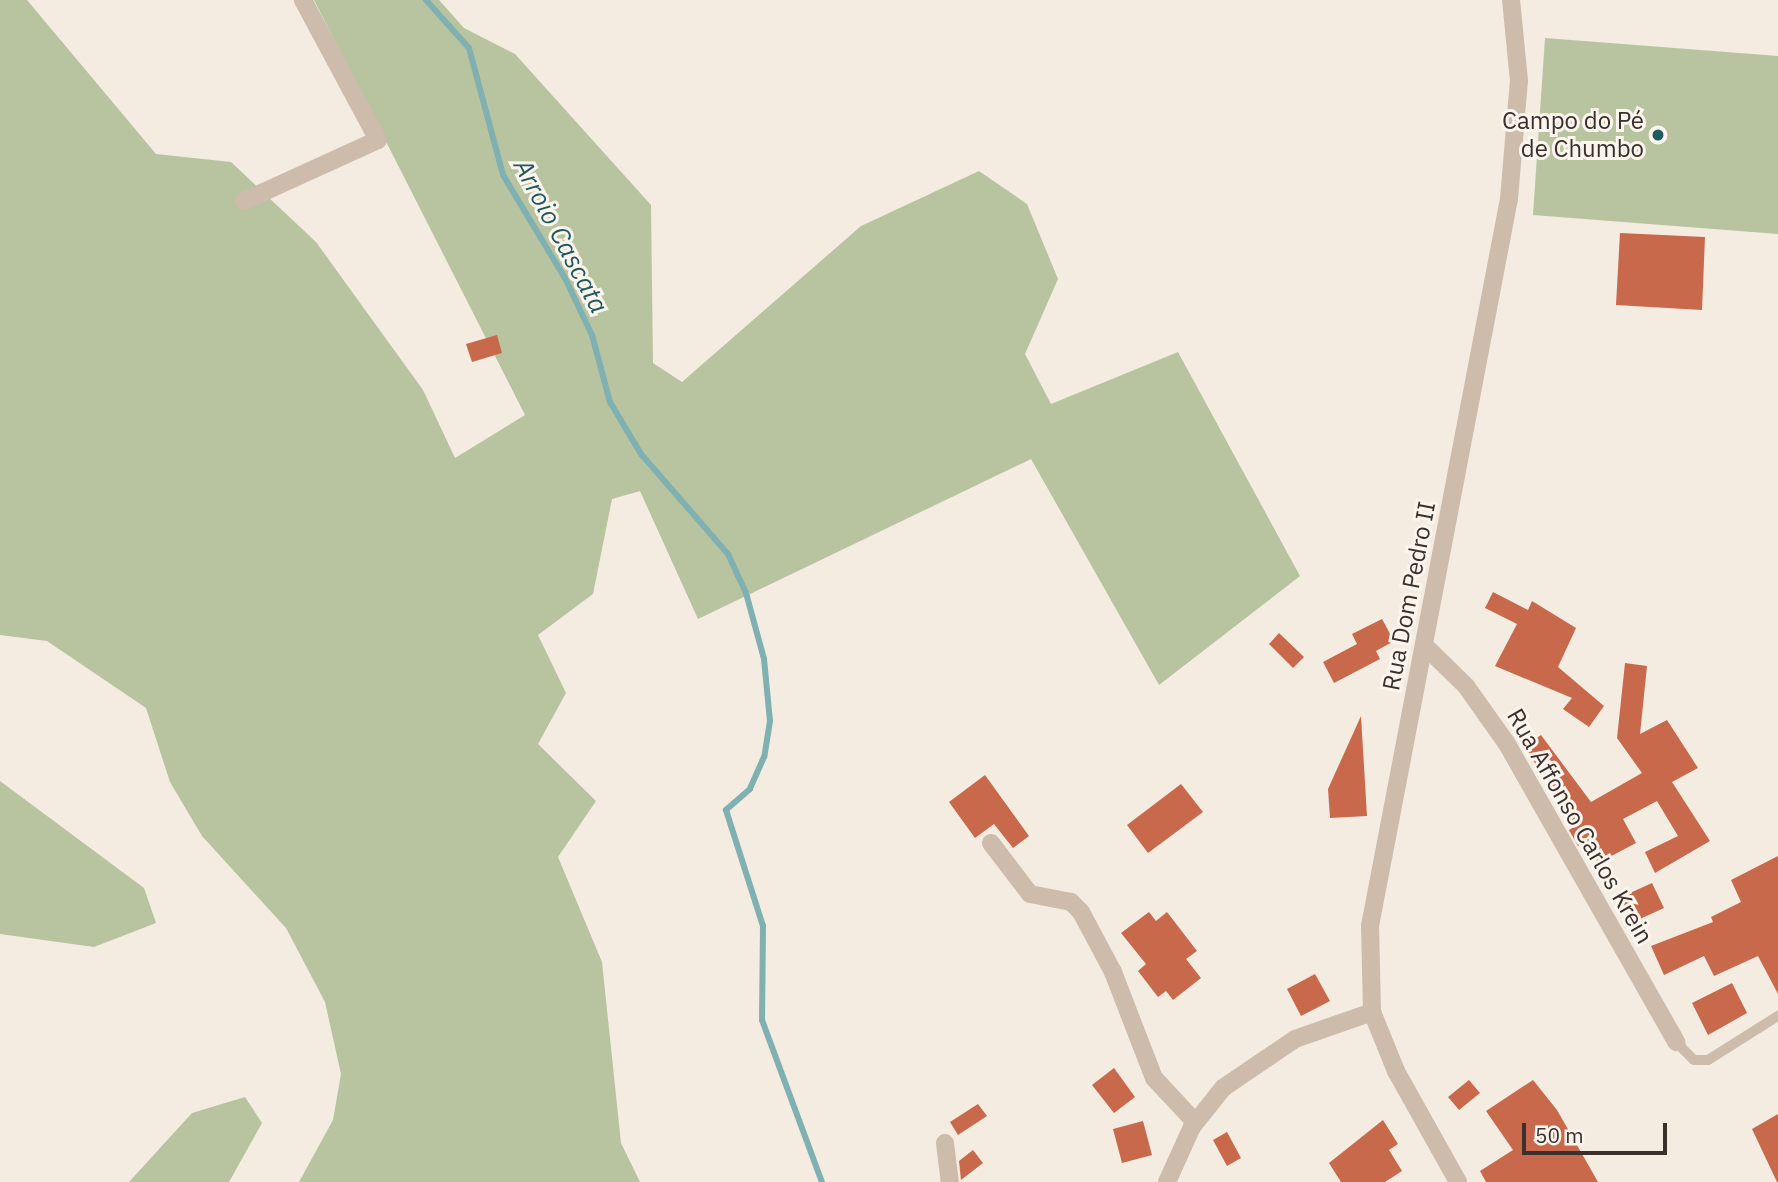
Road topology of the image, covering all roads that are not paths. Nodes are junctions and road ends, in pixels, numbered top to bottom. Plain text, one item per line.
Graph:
1 (303, 0) edge
2 (1511, 0) edge
3 (244, 201) dead end
4 (1426, 647) junction
5 (991, 843) dead end
6 (1372, 1012) junction
7 (1778, 1016) edge
8 (1676, 1042) joint
9 (1195, 1122) junction
10 (945, 1143) dead end
11 (950, 1182) edge
12 (1167, 1182) edge
13 (1458, 1182) edge

1 - 3 street
2 - 4 street, Rua Dom Pedro II
4 - 6 street, Rua Dom Pedro II
4 - 8 street, Rua Affonso Carlos Krein
5 - 9 street
6 - 9 street
6 - 13 street, Rua Dom Pedro II
7 - 8 lane
9 - 12 street
10 - 11 street

